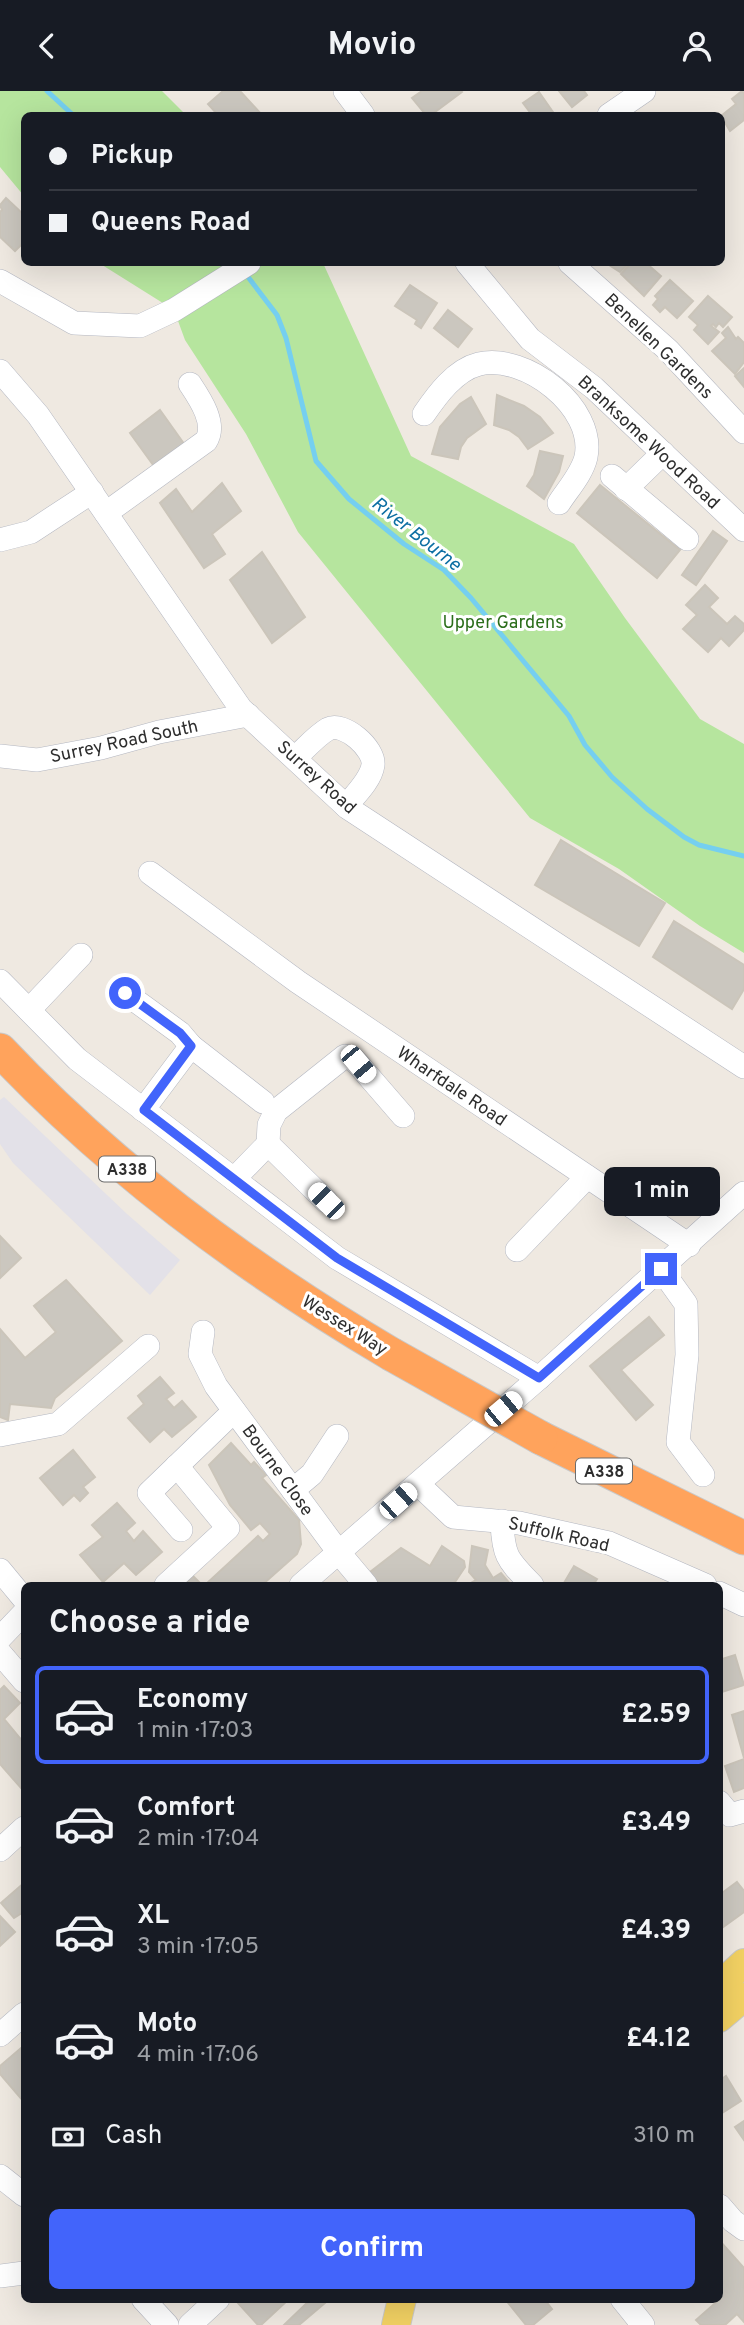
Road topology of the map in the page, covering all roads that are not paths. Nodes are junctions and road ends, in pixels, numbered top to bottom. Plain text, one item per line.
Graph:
1 (345, 91) edge
2 (644, 91) edge
3 (361, 112) edge
4 (613, 112) edge
5 (244, 266) edge
6 (469, 266) edge
7 (573, 266) edge
8 (0, 281) edge
9 (530, 339) junction
10 (0, 370) edge
11 (528, 372) junction
12 (190, 384) dead end
13 (594, 388) junction
14 (576, 411) junction
15 (424, 414) dead end
16 (744, 432) edge
17 (663, 453) junction
18 (92, 492) junction
19 (559, 503) dead end
20 (106, 513) junction
21 (744, 530) edge
22 (687, 539) dead end
23 (0, 540) edge
24 (248, 715) junction
25 (0, 756) edge
26 (295, 758) junction
27 (346, 806) junction
28 (150, 873) dead end
29 (81, 955) dead end
30 (0, 981) edge
31 (125, 993) dead end
32 (29, 1010) junction
33 (191, 1046) junction
34 (0, 1051) edge
35 (744, 1067) edge
36 (263, 1102) dead end
37 (144, 1110) junction
38 (403, 1116) dead end
39 (268, 1144) junction
40 (587, 1177) junction
41 (234, 1179) junction
42 (744, 1193) edge
43 (326, 1201) dead end
44 (689, 1245) junction
45 (517, 1249) dead end
46 (661, 1269) junction
47 (203, 1332) dead end
48 (148, 1346) dead end
49 (539, 1378) junction
50 (234, 1411) junction
51 (0, 1435) edge
52 (337, 1436) dead end
53 (177, 1466) junction
54 (703, 1475) dead end
55 (418, 1484) junction
56 (293, 1490) junction
57 (502, 1521) junction
58 (181, 1530) dead end
59 (741, 1538) edge
60 (340, 1554) junction
61 (0, 1570) edge
62 (169, 1582) edge
63 (305, 1582) edge
64 (363, 1582) edge
65 (529, 1582) edge
66 (698, 1582) edge
67 (21, 1595) edge
68 (723, 1595) edge
69 (744, 1605) edge
70 (21, 1616) edge
71 (0, 1638) edge
72 (0, 1653) edge
73 (21, 1678) edge
74 (21, 1831) edge
75 (0, 1850) edge
76 (744, 1963) edge
77 (723, 1982) edge
78 (744, 1997) edge
79 (723, 2015) edge
80 (21, 2017) edge
81 (744, 2018) edge
82 (723, 2026) edge
83 (0, 2035) edge
84 (0, 2176) edge
85 (21, 2193) edge
86 (723, 2209) edge
87 (744, 2229) edge
88 (21, 2273) edge
89 (0, 2276) edge
90 (147, 2303) edge
91 (214, 2303) edge
92 (401, 2303) edge
93 (625, 2303) edge
94 (167, 2325) edge
95 (190, 2325) edge
96 (396, 2325) edge
97 (643, 2325) edge

1 - 3 street
2 - 4 street
5 - 8 street
6 - 9 street, Branksome Wood Road
7 - 16 street, Benellen Gardens
9 - 11 street
9 - 13 street, Branksome Wood Road
10 - 18 street, Surrey Road
11 - 14 street
11 - 15 street
12 - 20 street
13 - 14 street
13 - 17 street, Branksome Wood Road
14 - 19 street
17 - 21 street, Branksome Wood Road
17 - 22 street
18 - 20 street, Surrey Road
18 - 23 street
20 - 24 street, Surrey Road
24 - 25 street, Surrey Road South
24 - 26 street, Surrey Road
26 - 27 street, Surrey Road
26 - 27 street
27 - 35 street, Surrey Road
28 - 40 street, Wharfdale Road
29 - 32 street
30 - 32 street
31 - 33 street
32 - 37 street
33 - 36 street
33 - 37 street
34 - 59 highway, Wessex Way / A338, bridge
37 - 41 street
38 - 39 street
39 - 41 street
39 - 43 street
40 - 44 street, Wharfdale Road
40 - 45 street
41 - 49 street
42 - 44 street
44 - 46 street
46 - 49 street
46 - 54 street
47 - 50 street, Bourne Close
48 - 51 street
49 - 55 street
50 - 53 street
50 - 56 street, Bourne Close
52 - 56 street
53 - 58 street
53 - 62 street
55 - 57 street, Suffolk Road
55 - 60 street
56 - 60 street, Bourne Close
57 - 65 street
57 - 66 street, Suffolk Road
60 - 63 street
60 - 64 street, Bourne Close
61 - 67 street
68 - 69 street
70 - 71 street
72 - 73 street
74 - 75 street
76 - 77 main road
78 - 79 main road
80 - 83 street
81 - 82 street
84 - 85 street
86 - 87 street
88 - 89 street
90 - 94 street
91 - 95 street
92 - 96 main road
93 - 97 street

